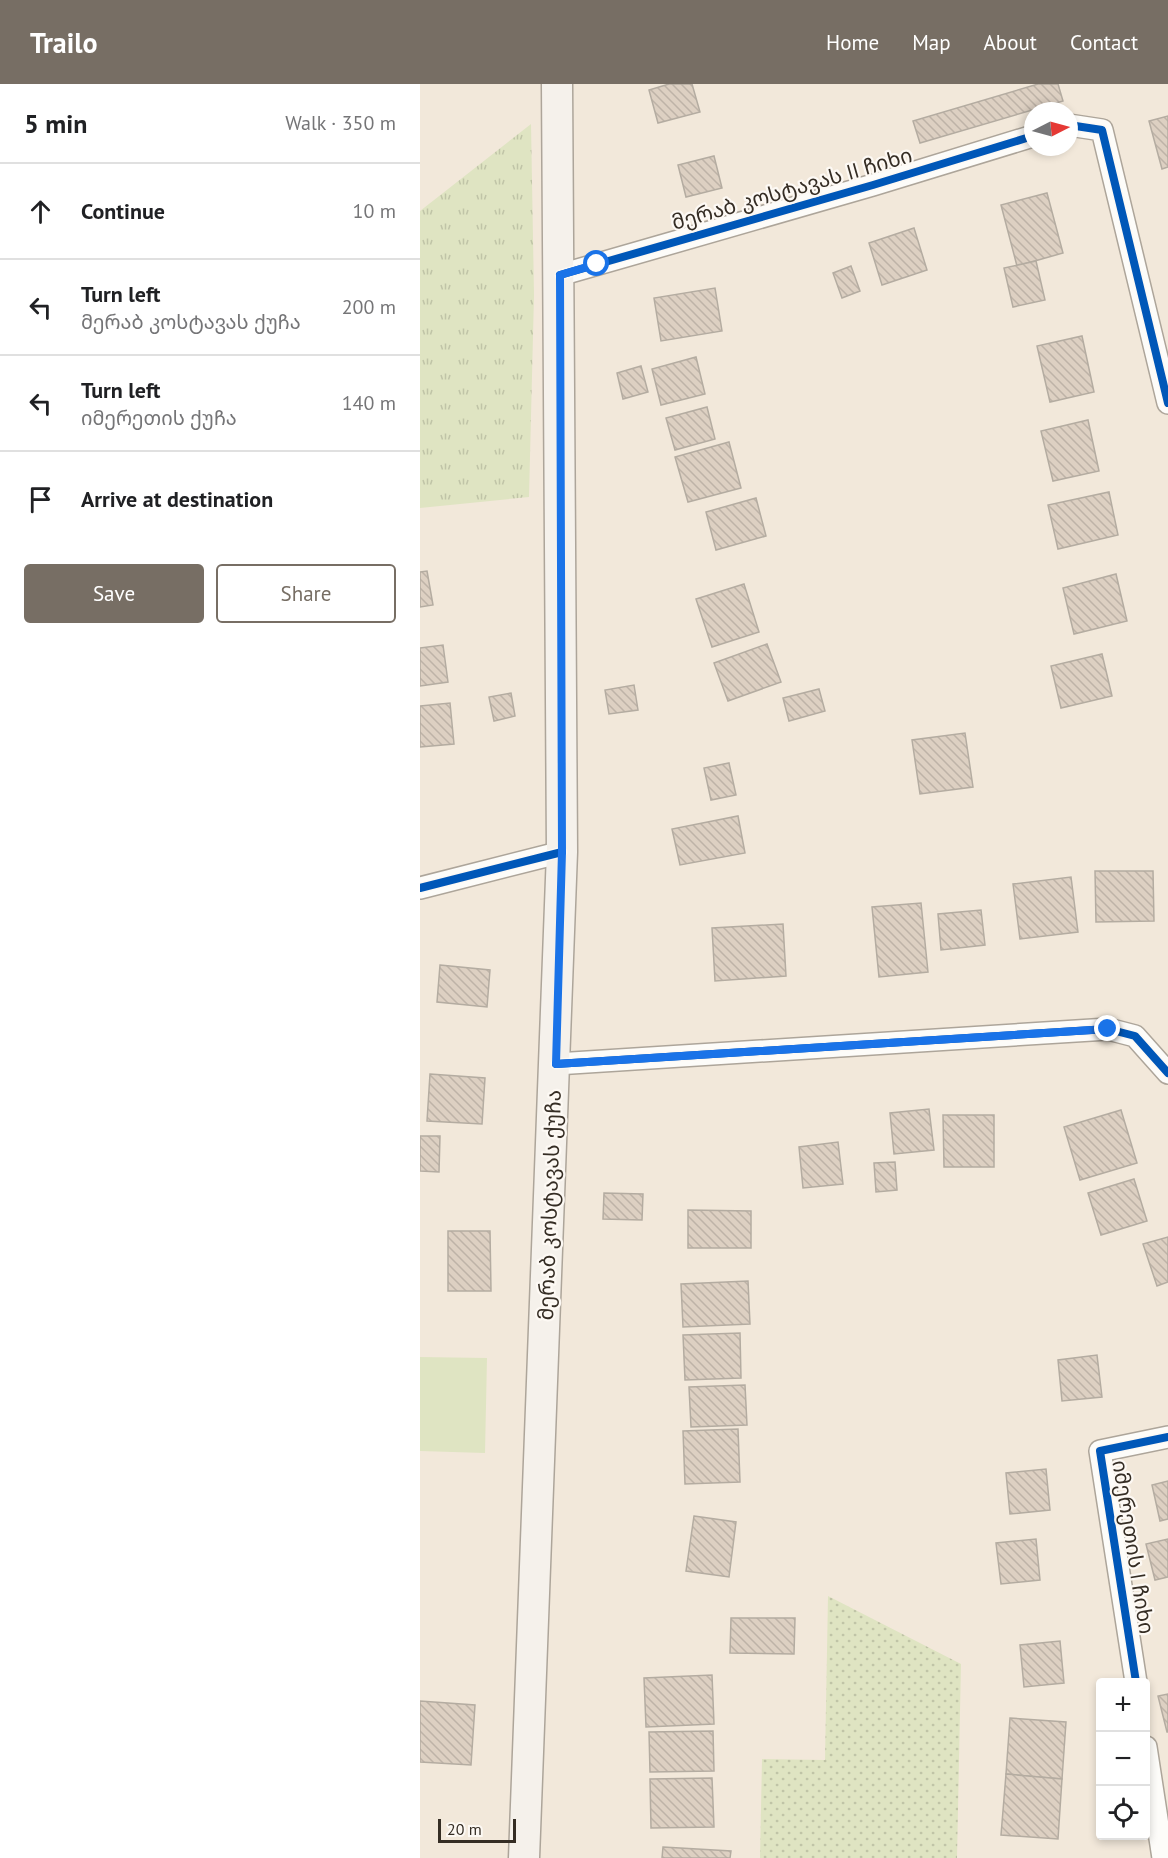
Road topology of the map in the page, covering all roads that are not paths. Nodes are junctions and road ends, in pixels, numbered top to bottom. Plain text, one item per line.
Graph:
1 (557, 84) edge
2 (1078, 126) edge
3 (1024, 139) edge
4 (560, 275) junction
5 (1168, 403) edge
6 (562, 852) junction
7 (420, 888) edge
8 (556, 1064) junction
9 (1168, 1073) edge
10 (1168, 1437) edge
11 (1135, 1678) edge
12 (1150, 1775) edge
13 (524, 1858) edge
14 (1162, 1858) edge

1 - 4 main road, მერაბ კოსტავას ქუჩა
2 - 5 street
3 - 4 street, მერაბ კოსტავას II ჩიხი
4 - 6 main road, მერაბ კოსტავას ქუჩა
6 - 7 street
6 - 8 main road, მერაბ კოსტავას ქუჩა
8 - 9 street
8 - 13 main road, მერაბ კოსტავას ქუჩა
10 - 11 street, იმერეთის I ჩიხი
12 - 14 street

